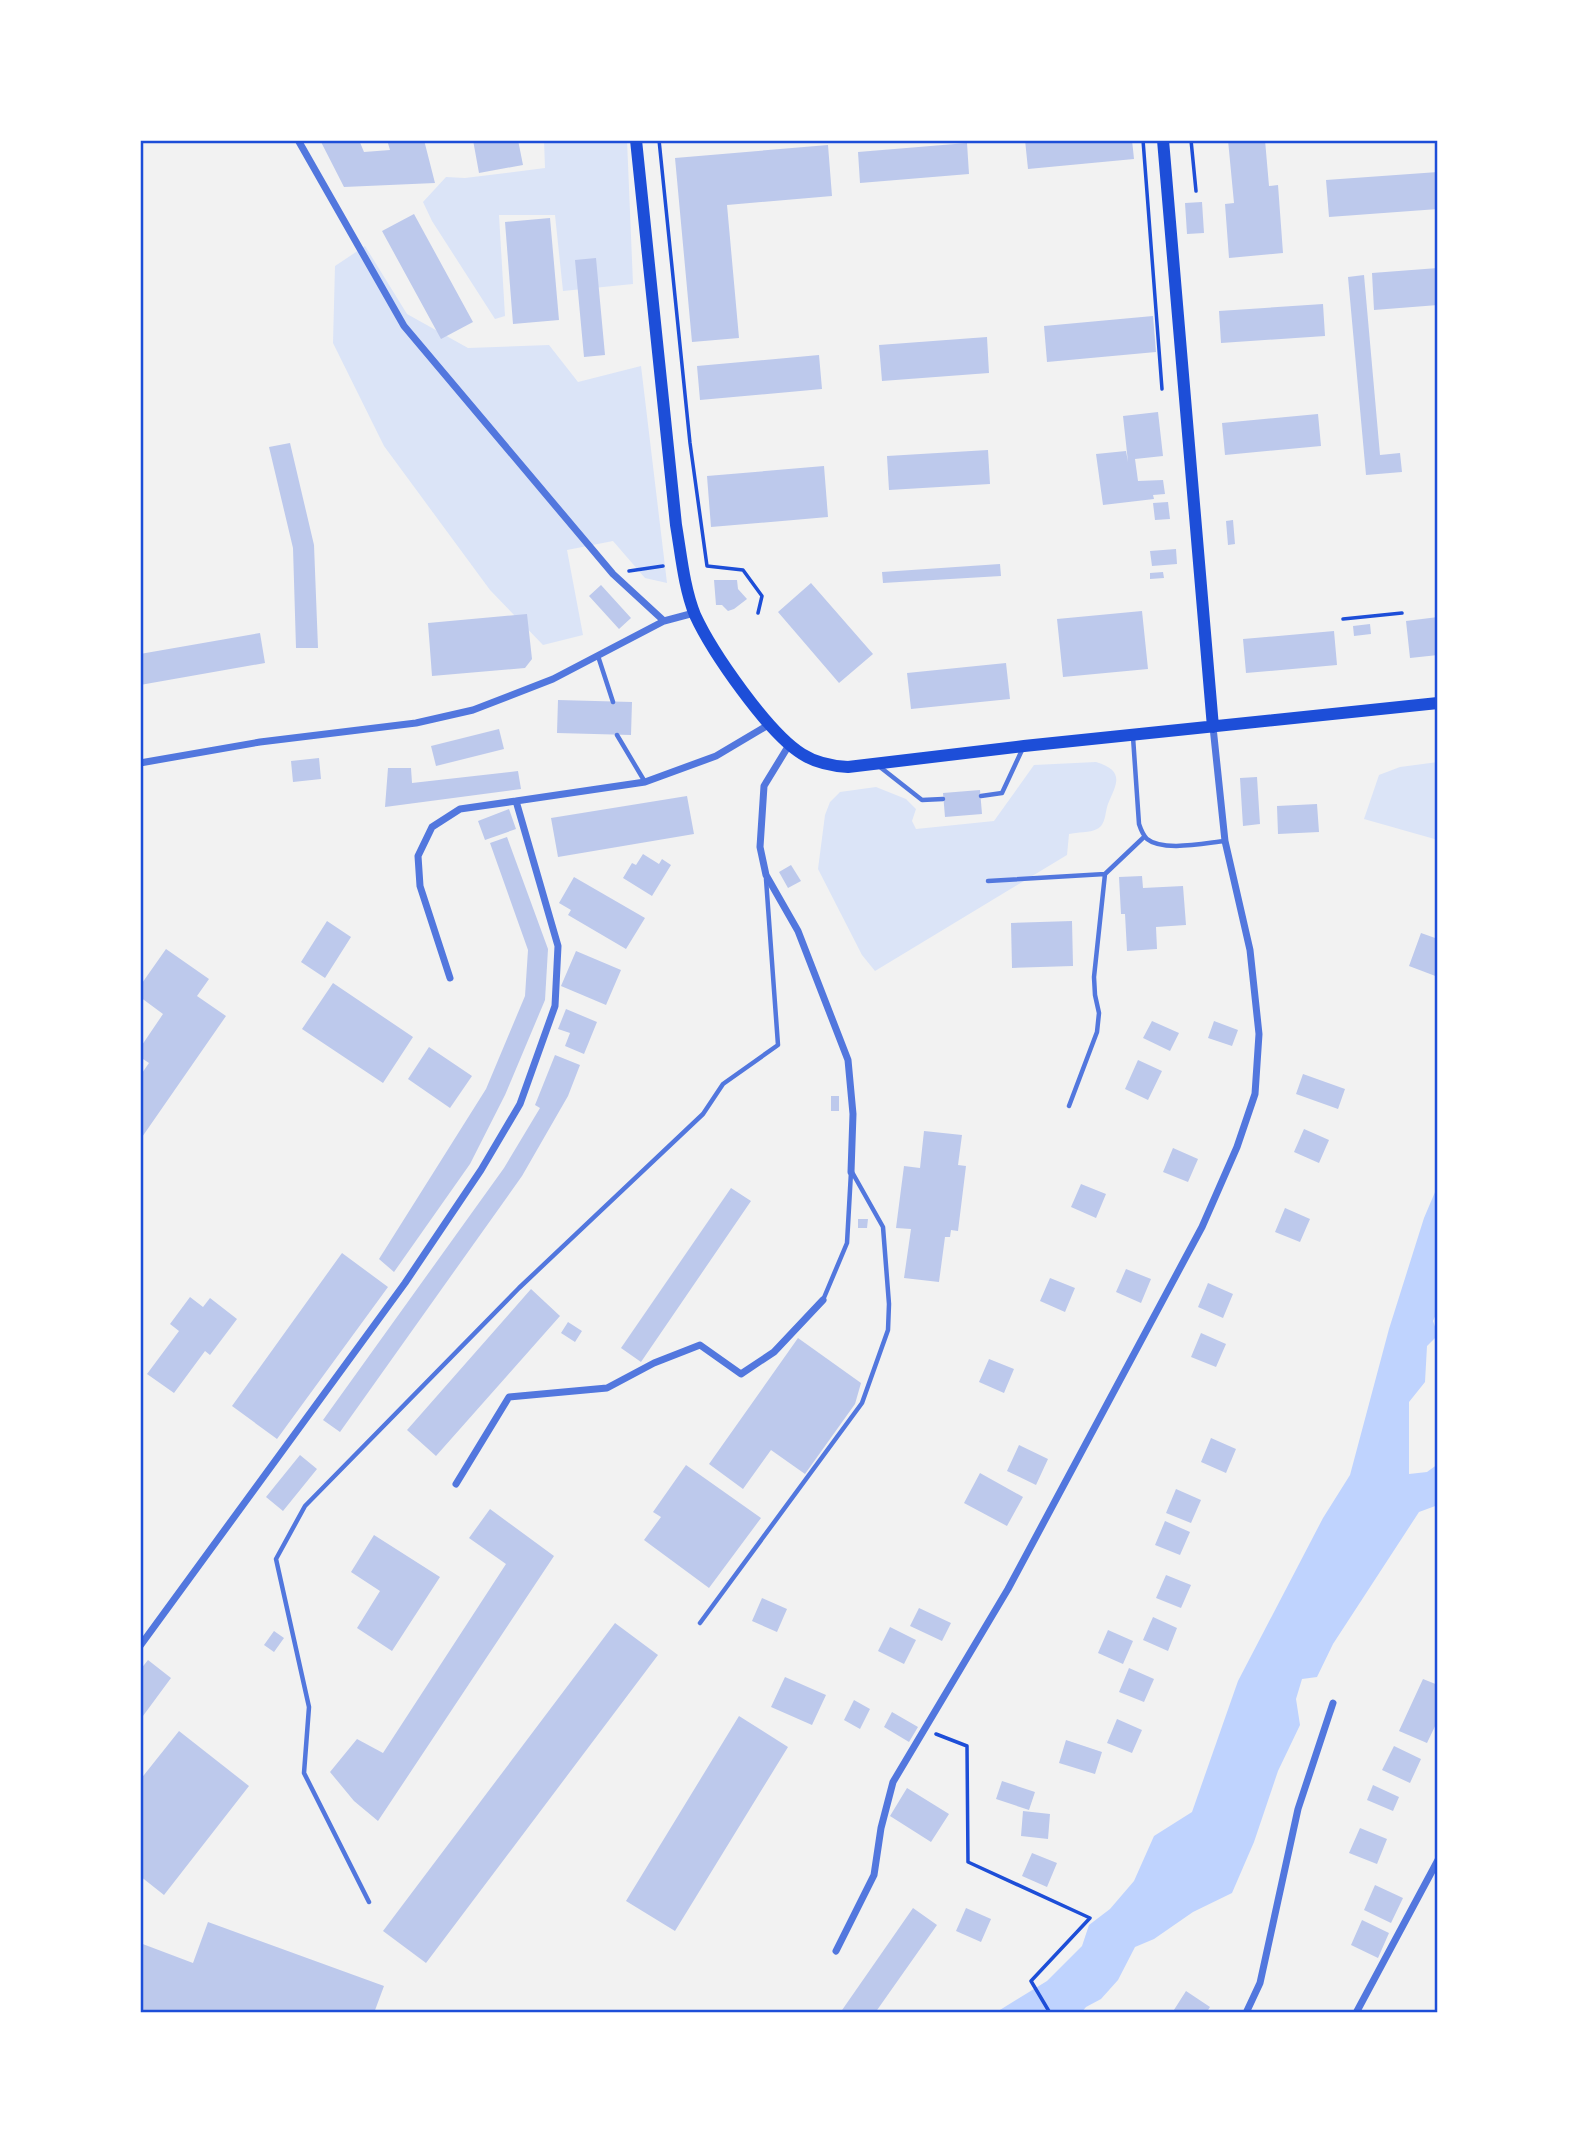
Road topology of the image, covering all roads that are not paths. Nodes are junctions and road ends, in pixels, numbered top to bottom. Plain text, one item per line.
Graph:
1 (298, 140) edge
2 (636, 140) edge
3 (1163, 140) edge
4 (695, 613) junction
5 (664, 621) junction
6 (597, 655) junction
7 (614, 702) dead end
8 (1438, 702) edge
9 (770, 724) junction
10 (1213, 727) junction
11 (617, 735) dead end
12 (1133, 735) junction
13 (789, 745) junction
14 (1024, 746) junction
15 (140, 762) edge
16 (877, 765) junction
17 (645, 782) junction
18 (981, 796) dead end
19 (943, 799) dead end
20 (516, 801) junction
21 (1144, 837) junction
22 (1225, 841) junction
23 (1104, 874) junction
24 (766, 875) junction
25 (988, 881) dead end
26 (450, 978) dead end
27 (1069, 1106) dead end
28 (851, 1172) junction
29 (823, 1300) joint
30 (456, 1484) dead end
31 (700, 1623) dead end
32 (140, 1646) edge
33 (1333, 1703) dead end
34 (1438, 1860) edge
35 (369, 1902) dead end
36 (836, 1951) dead end
37 (1246, 2013) edge
38 (1356, 2013) edge

1 - 5 street
2 - 4 main road
3 - 10 main road
4 - 5 street
4 - 9 main road
5 - 6 street
6 - 7 lane
6 - 15 street
8 - 10 main road
9 - 13 main road
9 - 17 street
10 - 12 main road
10 - 22 street
11 - 17 lane
12 - 14 main road
12 - 21 lane
13 - 16 main road
13 - 24 street
14 - 16 main road
14 - 18 lane
16 - 19 lane
17 - 20 street
20 - 26 street
20 - 32 street
21 - 22 lane
21 - 23 lane
22 - 36 street
23 - 25 lane
23 - 27 lane
24 - 28 street
24 - 35 lane
28 - 29 lane
28 - 31 lane
29 - 30 street
33 - 37 street
34 - 38 street

